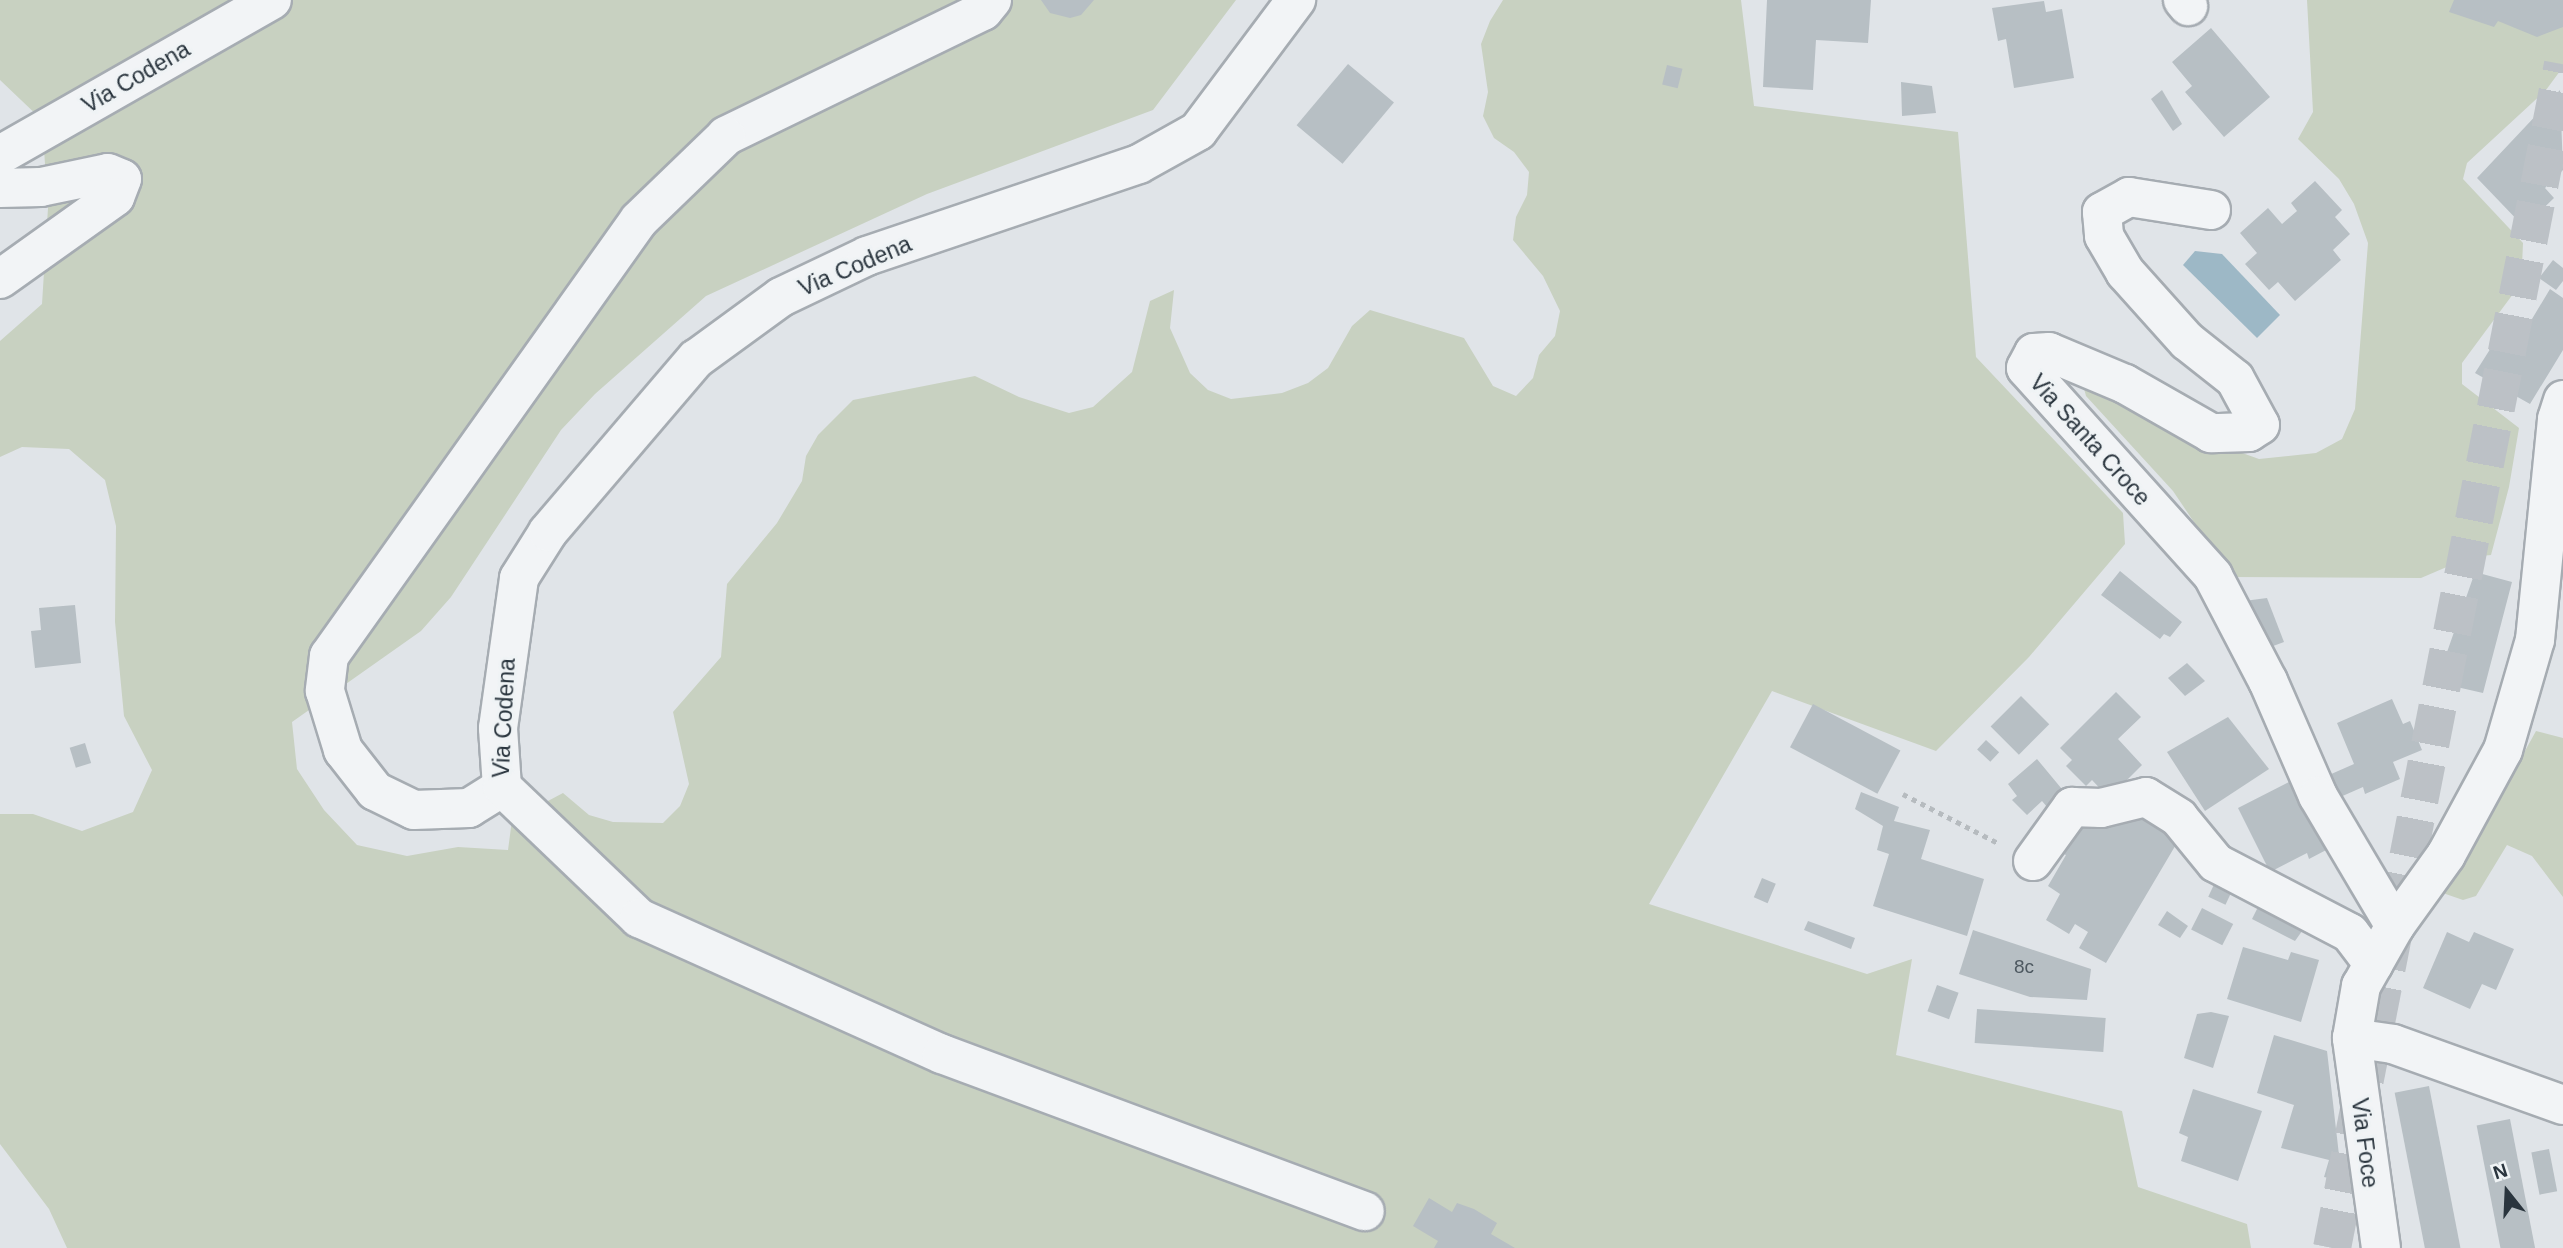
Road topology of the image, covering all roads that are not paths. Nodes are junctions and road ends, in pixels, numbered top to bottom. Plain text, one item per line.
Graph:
1 (272, 0) edge
2 (992, 0) edge
3 (1296, 0) edge
4 (0, 155) edge
5 (0, 188) edge
6 (2211, 210) dead end
7 (0, 279) edge
8 (2563, 400) edge
9 (502, 787) junction
10 (2033, 861) road end
11 (2395, 926) junction
12 (2373, 964) junction
13 (2352, 1038) junction
14 (2563, 1105) edge
15 (1365, 1211) dead end
16 (2381, 1248) edge

1 - 4 street, Via Codena
2 - 9 street, Via Codena
3 - 9 street, Via Codena
5 - 7 street
6 - 11 street, Via Santa Croce
8 - 11 street
9 - 15 street
10 - 12 street
11 - 12 street
12 - 13 street
13 - 14 street
13 - 16 street, Via Foce

